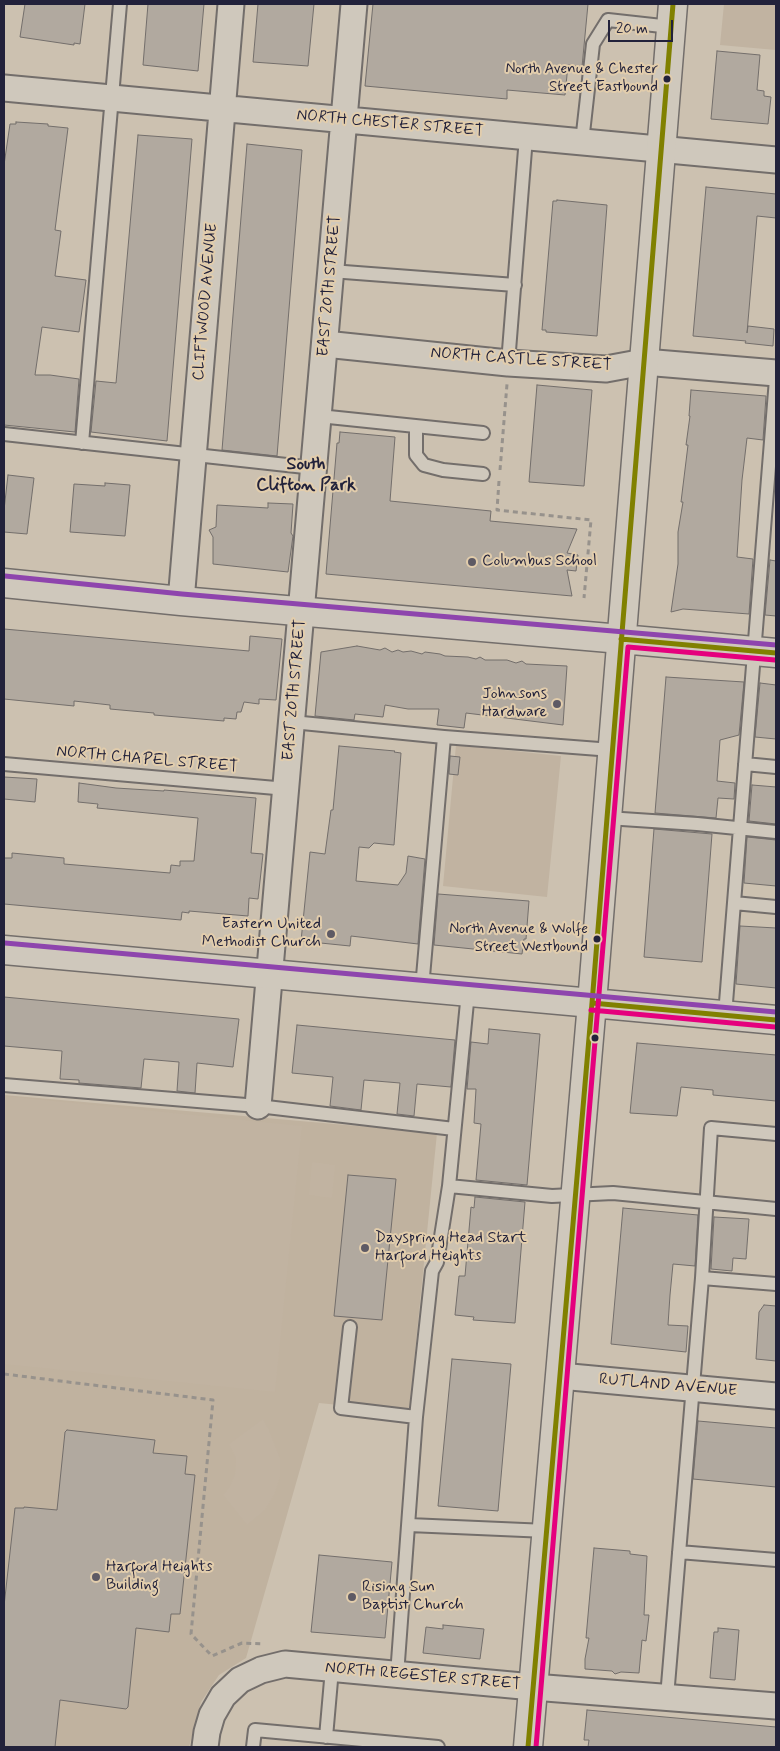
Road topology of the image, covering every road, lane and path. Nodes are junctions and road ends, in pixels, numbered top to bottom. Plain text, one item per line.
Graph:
1 (120, 4) edge
2 (231, 4) edge
3 (354, 4) edge
4 (672, 16) edge
5 (4, 88) edge
6 (112, 98) junction
7 (222, 108) junction
8 (344, 120) junction
9 (526, 137) junction
10 (582, 142) junction
11 (661, 149) junction
12 (776, 160) edge
13 (331, 271) junction
14 (514, 286) junction
15 (325, 344) junction
16 (644, 362) junction
17 (508, 363) junction
18 (776, 373) edge
19 (776, 379) edge
20 (318, 416) junction
21 (416, 426) junction
22 (483, 433) dead end
23 (4, 434) edge
24 (82, 443) junction
25 (193, 455) junction
26 (314, 468) junction
27 (500, 471) dead end
28 (483, 474) dead end
29 (499, 481) dead end
30 (771, 510) edge
31 (4, 583) edge
32 (584, 598) dead end
33 (181, 600) junction
34 (302, 611) junction
35 (621, 639) junction
36 (765, 652) edge
37 (292, 722) junction
38 (444, 738) junction
39 (612, 750) junction
40 (4, 764) edge
41 (745, 764) junction
42 (776, 767) edge
43 (287, 789) junction
44 (607, 818) junction
45 (740, 828) junction
46 (776, 832) edge
47 (734, 903) junction
48 (776, 907) edge
49 (4, 950) edge
50 (270, 975) junction
51 (422, 988) junction
52 (468, 992) junction
53 (592, 1003) junction
54 (725, 1015) junction
55 (776, 1020) edge
56 (4, 1085) edge
57 (258, 1106) junction
58 (454, 1129) junction
59 (776, 1134) edge
60 (449, 1186) junction
61 (576, 1194) junction
62 (706, 1203) junction
63 (776, 1210) edge
64 (702, 1278) junction
65 (776, 1284) edge
66 (350, 1327) dead end
67 (4, 1374) edge
68 (560, 1376) junction
69 (692, 1388) junction
70 (776, 1396) edge
71 (416, 1417) junction
72 (409, 1526) junction
73 (547, 1531) junction
74 (679, 1552) junction
75 (776, 1560) edge
76 (271, 1644) dead end
77 (332, 1669) junction
78 (397, 1675) junction
79 (533, 1687) junction
80 (667, 1697) junction
81 (776, 1706) edge
82 (326, 1737) junction
83 (206, 1747) edge
84 (253, 1747) edge
85 (438, 1747) edge
86 (528, 1747) edge

1 - 6 lane
2 - 7 street, CLIFTWOOD AVENUE
3 - 8 street, EAST 20TH STREET
4 - 10 lane
4 - 11 main road
5 - 6 street, NORTH CHESTER STREET
6 - 7 street, NORTH CHESTER STREET
6 - 24 lane
7 - 8 street, NORTH CHESTER STREET
7 - 25 street, CLIFTWOOD AVENUE
8 - 9 street, NORTH CHESTER STREET
8 - 13 street, EAST 20TH STREET
9 - 10 street, NORTH CHESTER STREET
9 - 14 lane
10 - 11 street, NORTH CHESTER STREET
11 - 12 street, NORTH CHESTER STREET
11 - 16 main road
13 - 14 lane
13 - 15 street, EAST 20TH STREET
14 - 17 lane
15 - 17 street, NORTH CASTLE STREET
15 - 20 street, EAST 20TH STREET
16 - 17 street, NORTH CASTLE STREET
16 - 18 street, NORTH CASTLE STREET
16 - 35 main road
17 - 27 path
19 - 30 lane
20 - 21 lane
20 - 26 street, EAST 20TH STREET
21 - 22 lane
21 - 28 lane
23 - 24 lane
24 - 25 lane
25 - 26 lane
25 - 33 street, CLIFTWOOD AVENUE
26 - 34 street, EAST 20TH STREET
29 - 32 path
30 - 36 lane
31 - 33 main road
33 - 34 main road
34 - 35 main road
34 - 37 street, EAST 20TH STREET
35 - 36 main road
35 - 39 main road
36 - 41 lane
37 - 38 lane
37 - 43 street, EAST 20TH STREET
38 - 39 lane
38 - 51 lane
39 - 44 main road
40 - 43 lane, NORTH CHAPEL STREET
41 - 42 lane
41 - 45 lane
43 - 50 street, EAST 20TH STREET
44 - 45 lane
44 - 53 main road
45 - 46 lane
45 - 47 lane
47 - 48 lane
47 - 54 lane
49 - 50 main road
50 - 51 main road
50 - 57 street, EAST 20TH STREET
51 - 52 main road
52 - 53 main road
52 - 58 lane
53 - 54 main road
53 - 61 main road
54 - 55 main road
56 - 57 lane
57 - 58 lane
58 - 60 lane
59 - 62 lane
60 - 61 lane
60 - 71 lane
61 - 62 lane
61 - 68 main road
62 - 63 lane
62 - 64 lane
64 - 65 lane
64 - 69 lane
66 - 71 lane
67 - 76 path
68 - 69 street, RUTLAND AVENUE
68 - 73 main road
69 - 70 street, RUTLAND AVENUE
69 - 74 lane
71 - 72 lane
72 - 73 lane
72 - 78 lane
73 - 79 main road
74 - 75 lane
74 - 80 lane
77 - 78 street, NORTH REGESTER STREET
77 - 82 lane
77 - 83 street, NORTH REGESTER STREET
78 - 79 street, NORTH REGESTER STREET
79 - 80 street, NORTH REGESTER STREET
79 - 86 main road
80 - 81 street, NORTH REGESTER STREET
82 - 84 lane
82 - 85 lane

